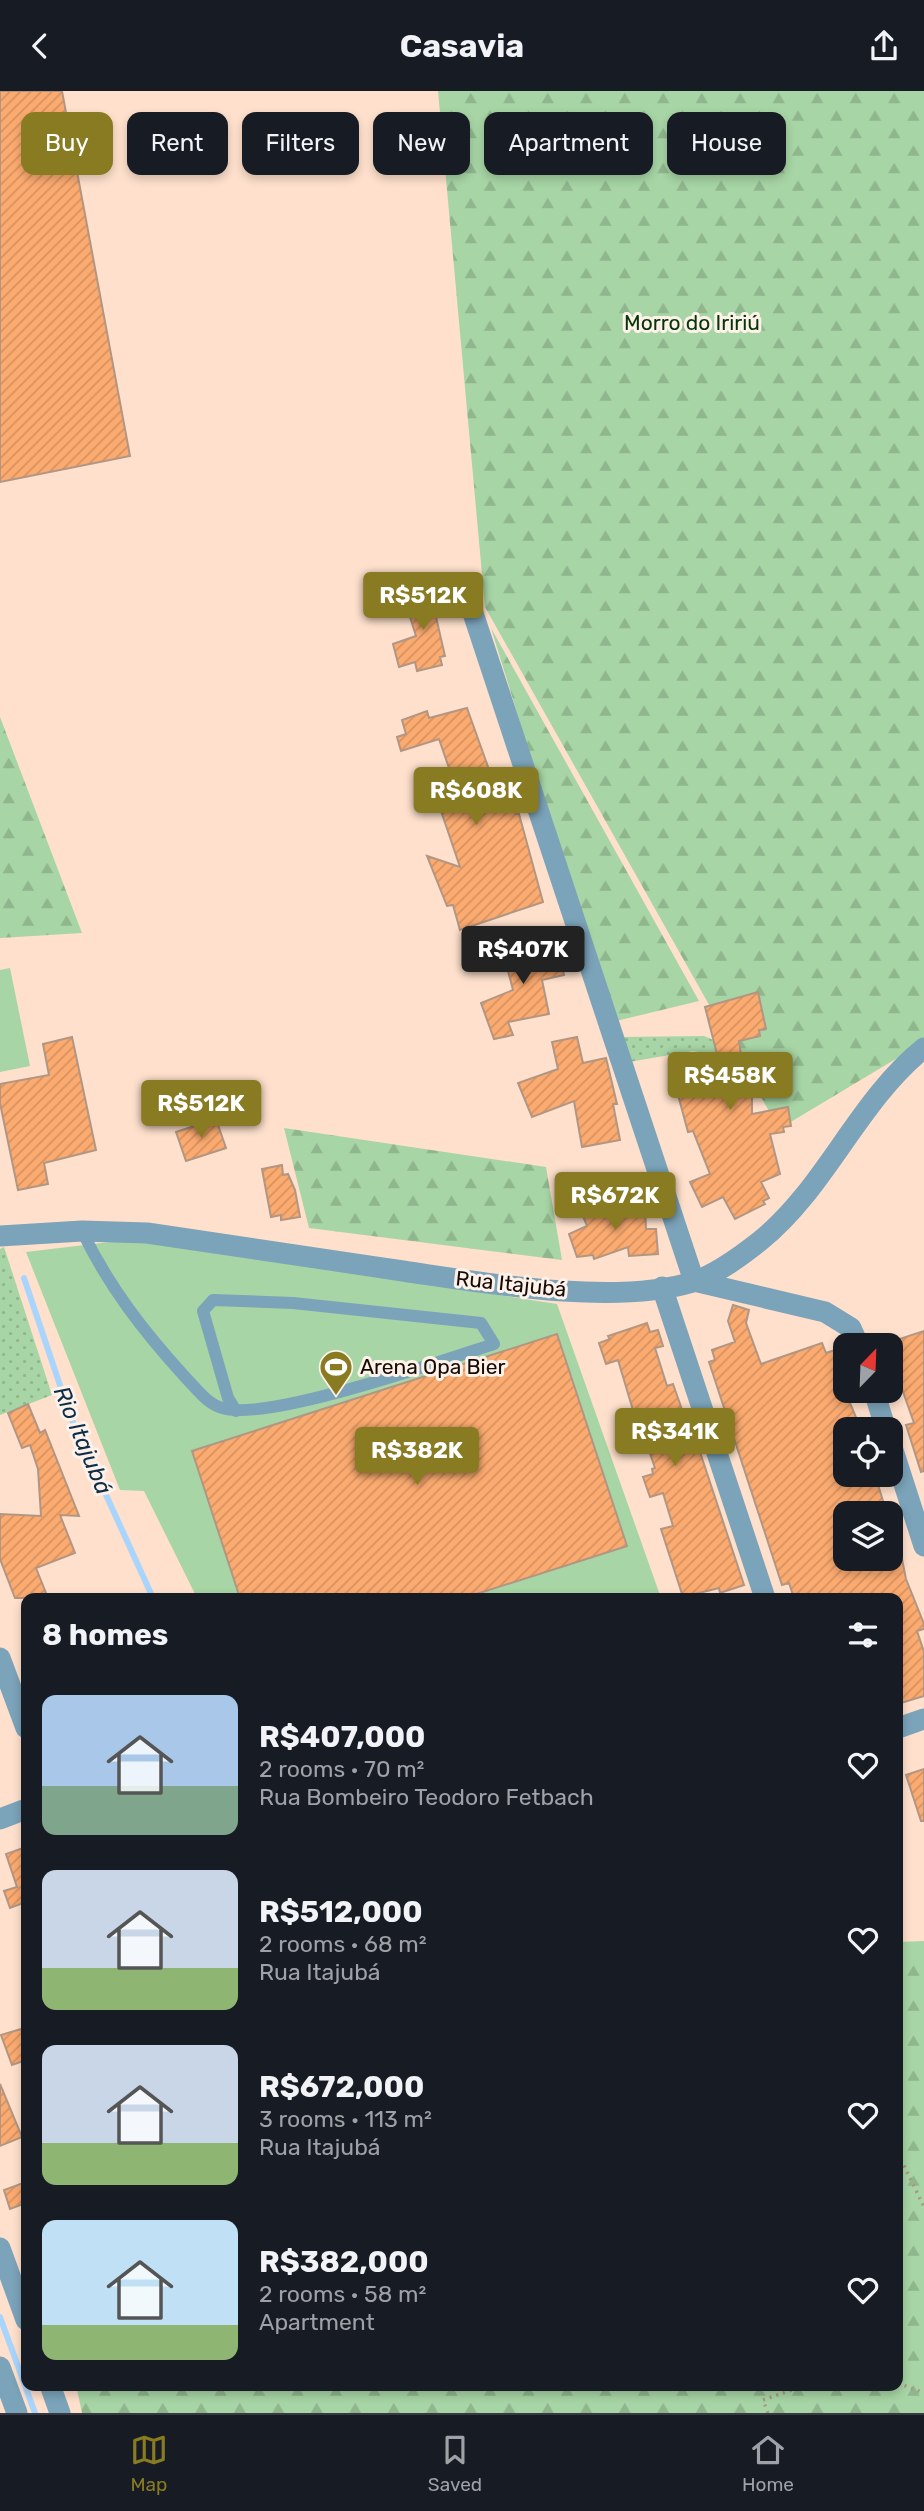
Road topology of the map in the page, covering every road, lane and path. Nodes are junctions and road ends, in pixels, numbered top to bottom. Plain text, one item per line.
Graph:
1 (464, 586) dead end
2 (924, 1048) edge
3 (82, 1231) junction
4 (0, 1236) edge
5 (694, 1281) junction
6 (662, 1287) junction
7 (852, 1333) edge
8 (236, 1411) junction
9 (903, 1481) edge
10 (924, 1546) edge
11 (763, 1593) edge
12 (0, 1658) edge
13 (21, 1715) edge
14 (924, 1720) edge
15 (903, 1726) edge
16 (21, 1811) edge
17 (0, 1819) edge
18 (903, 2163) edge
19 (924, 2207) edge
20 (0, 2248) edge
21 (21, 2306) edge
22 (0, 2367) edge
23 (903, 2385) edge
24 (52, 2391) edge
25 (789, 2391) edge
26 (924, 2393) edge
27 (17, 2413) edge
28 (60, 2413) edge
29 (768, 2413) edge

1 - 5 street
2 - 5 street, Rua Itajubá
3 - 4 street, Rua Itajubá
3 - 6 street, Rua Itajubá
3 - 8 lane
5 - 6 street, Rua Itajubá
5 - 7 street
6 - 11 street
8 - 8 lane
9 - 10 street
12 - 13 street
14 - 15 street
16 - 17 street
18 - 19 path
20 - 21 street
22 - 27 street
23 - 26 path
24 - 28 street
25 - 29 path

